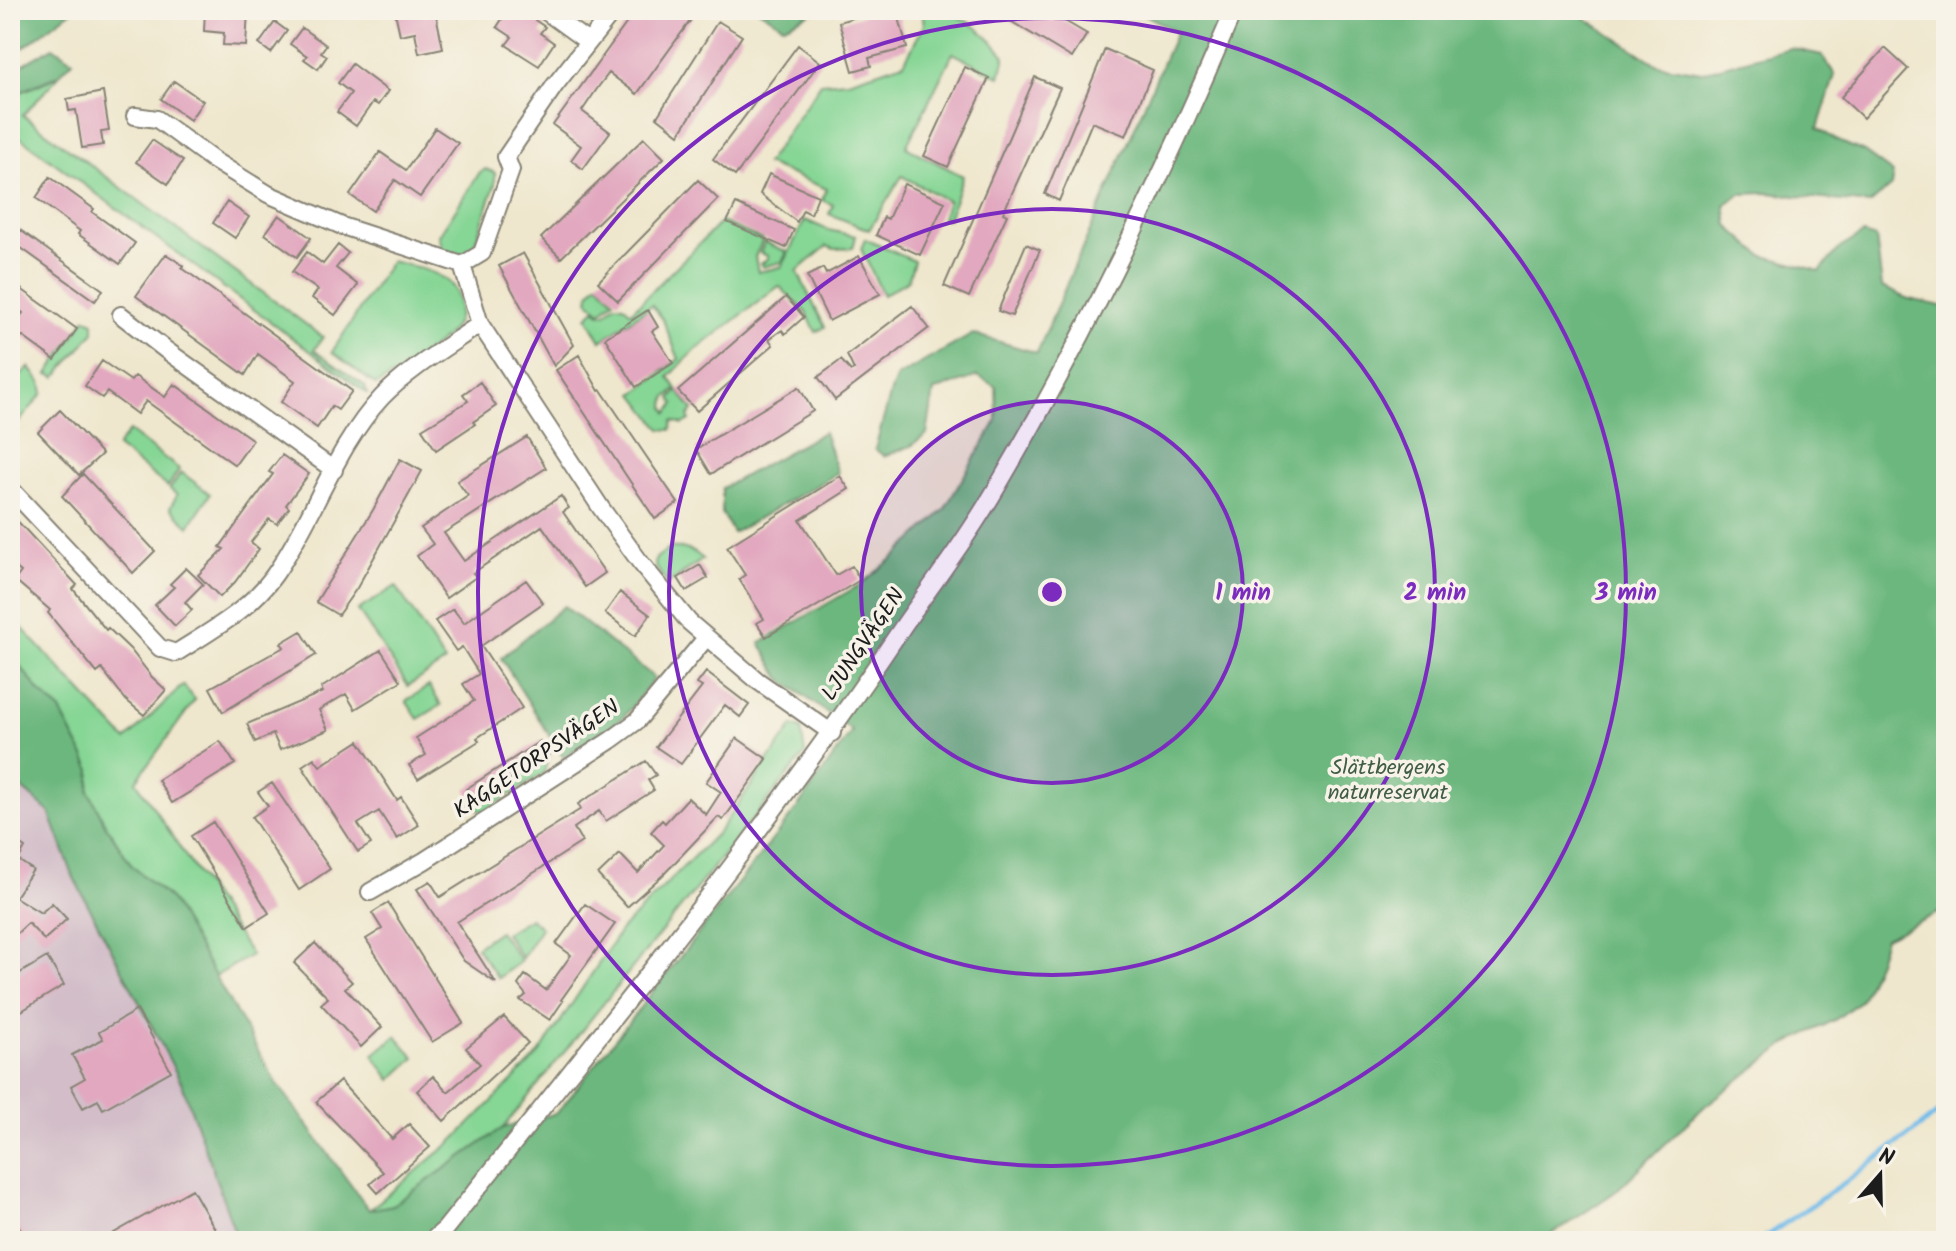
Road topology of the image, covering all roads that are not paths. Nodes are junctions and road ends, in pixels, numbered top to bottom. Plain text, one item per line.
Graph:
1 (544, 10) edge
2 (614, 10) edge
3 (1234, 10) edge
4 (588, 42) junction
5 (135, 116) dead end
6 (462, 265) junction
7 (121, 315) dead end
8 (480, 324) junction
9 (334, 470) junction
10 (10, 488) edge
11 (706, 638) junction
12 (832, 733) junction
13 (370, 892) dead end
14 (431, 1241) edge

1 - 4 street
2 - 4 street
3 - 12 street, LJUNGVÄGEN
4 - 6 street
5 - 6 street
6 - 8 street
7 - 9 street
8 - 9 street
8 - 11 street
9 - 10 street
11 - 12 street
11 - 13 street, KAGGETORPSVÄGEN
12 - 14 street, LJUNGVÄGEN

